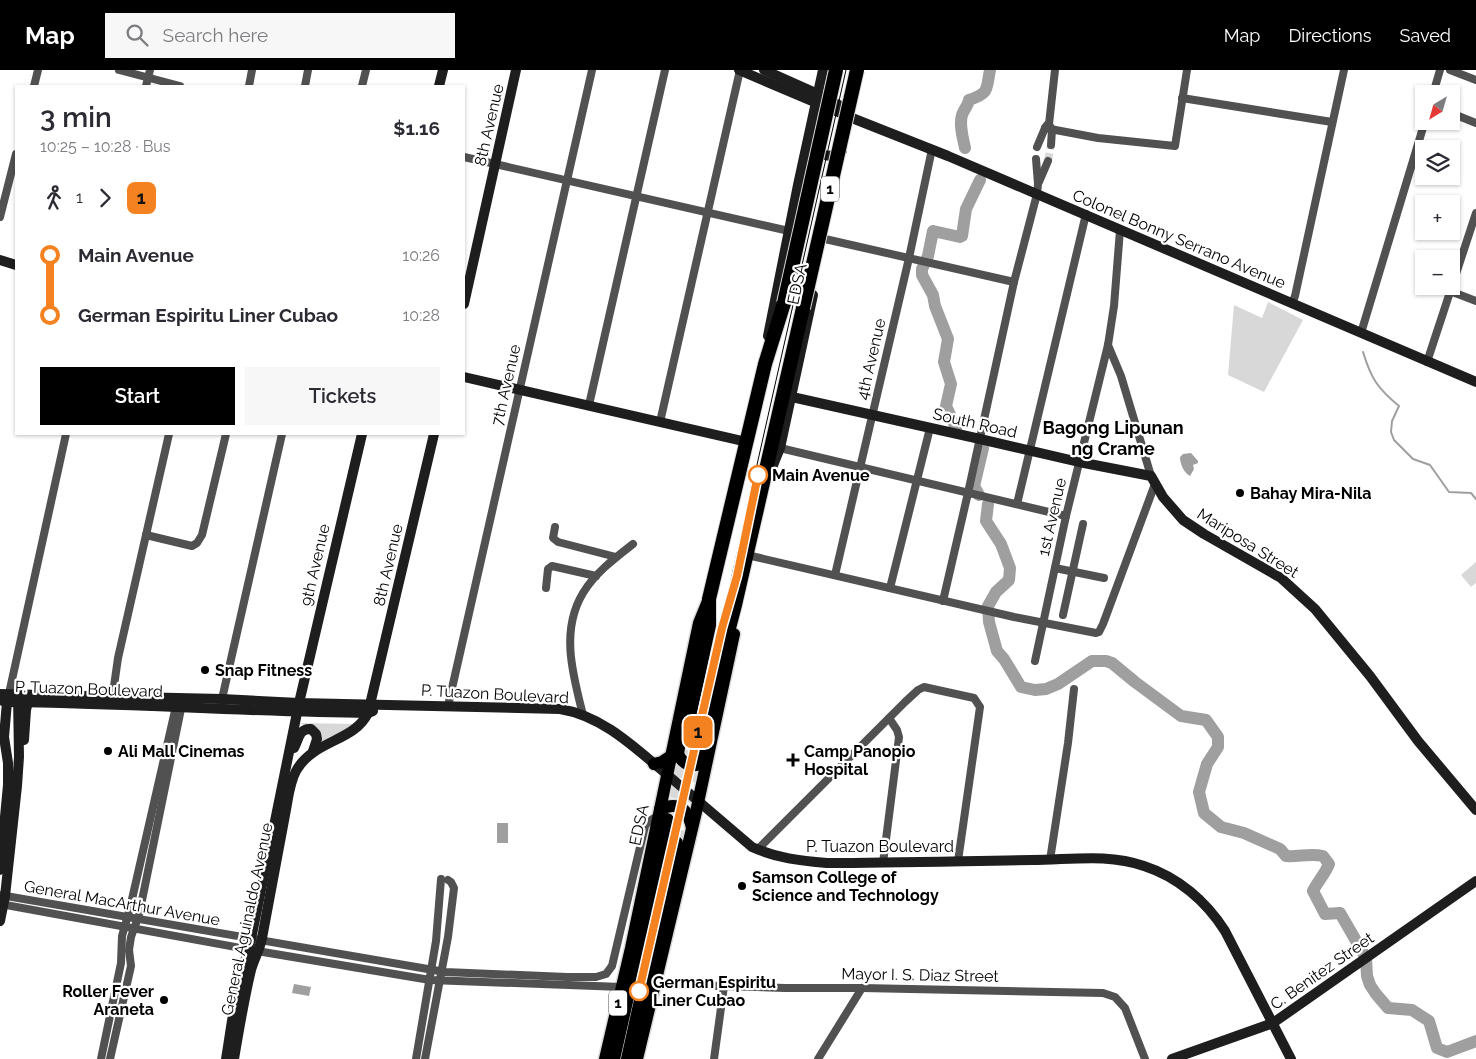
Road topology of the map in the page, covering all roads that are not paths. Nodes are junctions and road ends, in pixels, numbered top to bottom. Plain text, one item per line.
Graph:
1 (38, 70) edge
2 (119, 70) edge
3 (252, 70) edge
4 (308, 70) edge
5 (366, 70) edge
6 (443, 70) edge
7 (516, 70) edge
8 (592, 70) edge
9 (665, 70) edge
10 (764, 70) edge
11 (836, 70) edge
12 (857, 70) edge
13 (863, 70) edge
14 (1056, 70) edge
15 (1187, 70) edge
16 (1344, 70) edge
17 (1440, 70) edge
18 (1450, 70) edge
19 (823, 72) edge
20 (739, 73) edge
21 (148, 78) edge
22 (1476, 80) edge
23 (34, 85) edge
24 (176, 85) edge
25 (249, 85) edge
26 (304, 85) edge
27 (362, 85) edge
28 (439, 85) edge
29 (1436, 85) edge
30 (805, 88) junction
31 (817, 98) junction
32 (1182, 98) junction
33 (853, 116) junction
34 (1460, 117) edge
35 (1332, 122) junction
36 (1476, 123) edge
37 (1049, 127) junction
38 (1422, 130) edge
39 (808, 139) junction
40 (1051, 145) tunnel mouth
41 (1037, 147) dead end
42 (845, 148) junction
43 (932, 149) junction
44 (465, 157) edge
45 (15, 158) edge
46 (1036, 159) dead end
47 (1048, 161) tunnel mouth
48 (495, 164) junction
49 (566, 180) junction
50 (798, 185) junction
51 (1038, 189) junction
52 (636, 196) junction
53 (835, 196) junction
54 (708, 213) junction
55 (1476, 213) edge
56 (1086, 214) junction
57 (0, 217) edge
58 (1474, 224) edge
59 (1120, 230) junction
60 (789, 231) junction
61 (825, 239) junction
62 (909, 258) junction
63 (0, 260) edge
64 (1460, 263) edge
65 (15, 265) edge
66 (1014, 282) junction
67 (1449, 295) edge
68 (1460, 295) edge
69 (465, 299) edge
70 (1476, 301) edge
71 (1292, 304) junction
72 (1361, 334) junction
73 (1108, 345) junction
74 (1428, 362) junction
75 (765, 364) junction
76 (465, 377) edge
77 (1476, 382) edge
78 (520, 390) junction
79 (792, 397) junction
80 (589, 405) junction
81 (872, 415) junction
82 (660, 422) junction
83 (930, 428) junction
84 (66, 435) edge
85 (169, 435) edge
86 (226, 435) edge
87 (282, 435) edge
88 (362, 435) edge
89 (434, 435) edge
90 (980, 439) junction
91 (747, 442) junction
92 (780, 448) junction
93 (1030, 450) junction
94 (1079, 462) junction
95 (860, 468) junction
96 (916, 480) junction
97 (1153, 480) junction
98 (972, 494) junction
99 (759, 502) junction
100 (1017, 504) junction
101 (1066, 516) junction
102 (1084, 524) dead end
103 (555, 527) dead end
104 (146, 535) junction
105 (633, 544) dead end
106 (746, 554) junction
107 (616, 557) junction
108 (1055, 568) junction
109 (1073, 572) junction
110 (835, 575) junction
111 (596, 576) junction
112 (1104, 578) dead end
113 (546, 588) dead end
114 (890, 588) junction
115 (943, 601) junction
116 (1063, 615) dead end
117 (1043, 622) junction
118 (1035, 661) dead end
119 (1074, 689) dead end
120 (9, 698) edge
121 (222, 699) junction
122 (112, 700) junction
123 (28, 702) junction
124 (180, 702) junction
125 (448, 706) junction
126 (298, 708) junction
127 (370, 708) junction
128 (583, 715) junction
129 (889, 718) junction
130 (682, 730) junction
131 (4, 737) junction
132 (19, 739) junction
133 (313, 751) junction
134 (671, 756) junction
135 (19, 757) junction
136 (287, 759) junction
137 (701, 759) junction
138 (654, 764) junction
139 (667, 775) junction
140 (698, 802) junction
141 (1476, 810) edge
142 (662, 815) junction
143 (692, 828) junction
144 (676, 843) tunnel mouth
145 (758, 849) junction
146 (1050, 860) junction
147 (958, 861) junction
148 (884, 863) junction
149 (0, 870) edge
150 (1476, 881) edge
151 (2, 900) edge
152 (127, 917) junction
153 (137, 918) junction
154 (0, 921) edge
155 (124, 926) junction
156 (134, 928) junction
157 (255, 945) junction
158 (431, 969) junction
159 (441, 971) junction
160 (430, 980) junction
161 (440, 981) junction
162 (654, 984) junction
163 (724, 986) junction
164 (622, 987) junction
165 (862, 988) junction
166 (1277, 1025) junction
167 (101, 1059) edge
168 (110, 1059) edge
169 (226, 1059) edge
170 (234, 1059) edge
171 (416, 1059) edge
172 (425, 1059) edge
173 (605, 1059) edge
174 (613, 1059) edge
175 (628, 1059) edge
176 (637, 1059) edge
177 (714, 1059) edge
178 (818, 1059) edge
179 (1145, 1059) edge
180 (1172, 1059) edge
181 (1291, 1059) edge

1 - 23 street
2 - 21 street
3 - 25 street
4 - 26 street
5 - 27 street
6 - 28 main road
7 - 48 main road, 8th Avenue
8 - 49 street, 7th Avenue
9 - 52 street
10 - 30 main road, Colonel Bonny Serrano Avenue
11 - 75 highway, EDSA / 1, bridge
12 - 99 highway, EDSA / 1, bridge
13 - 33 main road, EDSA / 1
14 - 37 street
15 - 32 street
16 - 35 street
17 - 29 street
18 - 22 street
19 - 30 main road
19 - 31 main road, EDSA / 1
20 - 31 main road, Colonel Bonny Serrano Avenue
20 - 54 street
21 - 24 street
30 - 31 main road, Colonel Bonny Serrano Avenue
31 - 33 main road, Colonel Bonny Serrano Avenue
31 - 39 main road, EDSA / 1
32 - 35 street
32 - 37 street
33 - 42 main road, EDSA / 1
33 - 43 main road, Colonel Bonny Serrano Avenue
34 - 36 street
35 - 71 street
37 - 40 street
37 - 41 street
38 - 72 street
39 - 42 main road
39 - 50 main road, EDSA / 1
42 - 53 main road, EDSA / 1
43 - 51 main road, Colonel Bonny Serrano Avenue
43 - 62 street, 4th Avenue
44 - 48 street
45 - 57 street
46 - 51 street
47 - 51 street
48 - 49 street
48 - 69 main road, 8th Avenue
49 - 52 street
49 - 78 street, 7th Avenue
50 - 53 main road
50 - 60 main road, EDSA / 1
51 - 56 main road, Colonel Bonny Serrano Avenue
51 - 66 street
52 - 54 street
52 - 80 street
53 - 61 main road, EDSA / 1
54 - 60 street
54 - 82 street
55 - 58 street
56 - 59 main road, Colonel Bonny Serrano Avenue
56 - 93 street
58 - 64 street
59 - 71 main road, Colonel Bonny Serrano Avenue
59 - 73 street, 1st Avenue
60 - 75 main road, EDSA / 1
61 - 62 street
61 - 79 main road, EDSA / 1
62 - 66 street
62 - 81 street, 4th Avenue
63 - 65 main road
66 - 90 street
67 - 74 street
68 - 70 street
71 - 72 main road, Colonel Bonny Serrano Avenue
72 - 74 main road, Colonel Bonny Serrano Avenue
73 - 94 street, 1st Avenue
73 - 97 street, Mariposa Street
74 - 77 main road, Colonel Bonny Serrano Avenue
75 - 91 highway, EDSA / 1
76 - 78 main road
78 - 80 main road
78 - 125 street, 7th Avenue
79 - 81 main road, South Road
79 - 92 main road, EDSA / 1
80 - 82 main road
81 - 83 main road, South Road
81 - 95 street, 4th Avenue
82 - 91 main road
83 - 90 main road, South Road
83 - 96 street
84 - 120 street
85 - 104 street
86 - 104 street
87 - 121 street
88 - 126 main road, 9th Avenue
89 - 127 main road, 8th Avenue
90 - 93 main road, South Road
90 - 98 street
91 - 130 highway, EDSA / 1
92 - 95 street
92 - 99 main road, EDSA / 1
93 - 94 main road, South Road
93 - 100 street
94 - 97 main road, South Road
94 - 101 street, 1st Avenue
95 - 96 street
95 - 110 street, 4th Avenue
96 - 98 street
96 - 114 street
97 - 117 street
97 - 141 main road, Mariposa Street
98 - 100 street
98 - 115 street
99 - 106 highway, EDSA / 1
100 - 101 street
101 - 108 street, 1st Avenue
102 - 109 street
103 - 107 street
104 - 122 street
105 - 107 street
106 - 110 street
106 - 137 highway, EDSA / 1
107 - 111 street
108 - 109 street
108 - 117 street, 1st Avenue
109 - 112 street
109 - 116 street
110 - 114 street
111 - 113 street
111 - 128 street
114 - 115 street
115 - 117 street
117 - 118 street, 1st Avenue
119 - 146 street
120 - 122 main road, P. Tuazon Boulevard
120 - 123 main road, P. Tuazon Boulevard
120 - 131 main road
120 - 132 main road
121 - 124 main road, P. Tuazon Boulevard
121 - 126 main road, P. Tuazon Boulevard
122 - 123 main road, P. Tuazon Boulevard
122 - 124 main road, P. Tuazon Boulevard
123 - 135 main road
124 - 126 main road, P. Tuazon Boulevard
124 - 152 street
124 - 153 street
125 - 127 main road, P. Tuazon Boulevard
125 - 128 main road, P. Tuazon Boulevard
126 - 127 main road, P. Tuazon Boulevard
126 - 136 main road, General Aguinaldo Avenue
127 - 133 main road, General Aguinaldo Avenue
128 - 138 main road, P. Tuazon Boulevard
129 - 145 street
129 - 147 street
129 - 148 street
130 - 134 main road, EDSA / 1
130 - 137 main road
131 - 132 main road
131 - 149 main road
132 - 135 main road
133 - 136 main road
133 - 157 main road, General Aguinaldo Avenue
134 - 138 main road
134 - 139 main road, EDSA / 1
135 - 151 main road
136 - 157 main road, General Aguinaldo Avenue
137 - 140 main road, EDSA / 1
138 - 139 main road, P. Tuazon Boulevard
139 - 140 main road, P. Tuazon Boulevard
139 - 142 main road, EDSA / 1
140 - 143 main road, EDSA / 1
140 - 145 main road, P. Tuazon Boulevard
142 - 143 main road
142 - 159 street, General MacArthur Avenue
142 - 164 main road, EDSA / 1
142 - 174 highway, EDSA / 1
143 - 162 main road, EDSA / 1
144 - 175 highway, 1
145 - 148 main road, P. Tuazon Boulevard
146 - 147 main road, P. Tuazon Boulevard
146 - 166 main road, P. Tuazon Boulevard
147 - 148 main road, P. Tuazon Boulevard
150 - 166 main road, C. Benitez Street
151 - 152 street, General MacArthur Avenue
151 - 154 main road
151 - 155 street, General MacArthur Avenue
152 - 153 street, General MacArthur Avenue
152 - 155 street
153 - 156 street
153 - 157 street, General MacArthur Avenue
155 - 156 street, General MacArthur Avenue
155 - 167 street
156 - 157 street, General MacArthur Avenue
156 - 168 street
157 - 158 street, General MacArthur Avenue
157 - 160 street, General MacArthur Avenue
157 - 169 main road, General Aguinaldo Avenue
157 - 170 main road, General Aguinaldo Avenue
158 - 159 street, General MacArthur Avenue
158 - 159 street
158 - 160 street
159 - 161 street
160 - 161 street, General MacArthur Avenue
160 - 171 street
161 - 164 street, General MacArthur Avenue
161 - 172 street
162 - 163 street, Mayor I. S. Diaz Street
162 - 176 main road, EDSA / 1
163 - 165 street, Mayor I. S. Diaz Street
163 - 177 street
164 - 173 main road, EDSA / 1
165 - 178 street
165 - 179 street, Mayor I. S. Diaz Street
166 - 180 main road, C. Benitez Street
166 - 181 main road, P. Tuazon Boulevard

